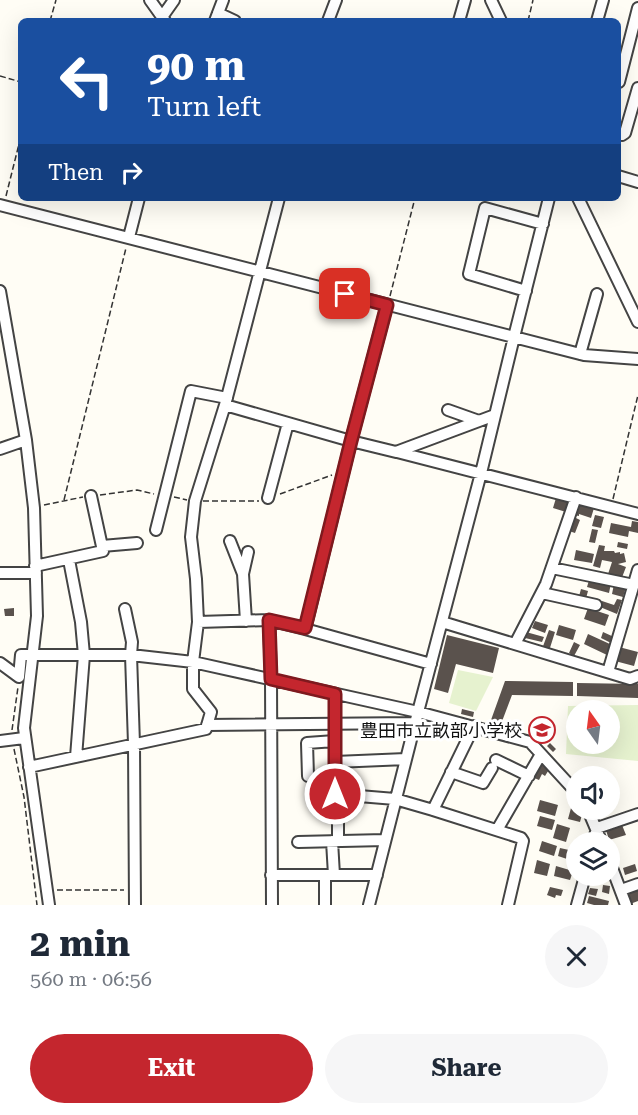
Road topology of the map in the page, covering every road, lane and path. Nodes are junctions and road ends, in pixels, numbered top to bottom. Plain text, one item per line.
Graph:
1 (56, 0) edge
2 (150, 0) edge
3 (174, 0) edge
4 (223, 0) edge
5 (336, 0) edge
6 (465, 0) edge
7 (491, 0) edge
8 (533, 0) edge
9 (603, 0) edge
10 (638, 8) edge
11 (217, 17) edge
12 (51, 18) edge
13 (163, 18) edge
14 (165, 18) edge
15 (329, 18) edge
16 (460, 18) edge
17 (500, 18) edge
18 (529, 18) edge
19 (598, 18) edge
20 (621, 71) edge
21 (0, 76) edge
22 (18, 80) edge
23 (621, 83) edge
24 (638, 88) edge
25 (621, 135) edge
26 (18, 147) edge
27 (621, 177) edge
28 (638, 182) edge
29 (138, 201) edge
30 (278, 201) edge
31 (414, 201) edge
32 (548, 201) edge
33 (579, 201) edge
34 (2, 205) edge
35 (543, 224) junction
36 (129, 237) junction
37 (260, 273) junction
38 (0, 291) edge
39 (525, 291) junction
40 (597, 294) dead end
41 (387, 305) junction
42 (638, 322) edge
43 (514, 337) junction
44 (580, 354) junction
45 (638, 359) edge
46 (638, 395) edge
47 (226, 402) junction
48 (448, 410) dead end
49 (495, 415) junction
50 (479, 421) junction
51 (288, 423) junction
52 (26, 440) junction
53 (351, 441) junction
54 (0, 448) edge
55 (396, 452) junction
56 (481, 473) junction
57 (91, 495) junction
58 (164, 495) junction
59 (576, 497) junction
60 (268, 498) dead end
61 (64, 501) junction
62 (195, 501) junction
63 (611, 507) junction
64 (34, 508) junction
65 (638, 514) edge
66 (156, 530) dead end
67 (230, 541) dead end
68 (137, 543) dead end
69 (102, 546) junction
70 (248, 552) dead end
71 (69, 560) junction
72 (552, 568) junction
73 (36, 569) junction
74 (638, 570) edge
75 (0, 573) edge
76 (243, 574) junction
77 (634, 585) junction
78 (542, 593) junction
79 (596, 605) dead end
80 (125, 609) dead end
81 (269, 620) junction
82 (246, 621) junction
83 (198, 622) junction
84 (442, 622) junction
85 (305, 628) junction
86 (514, 644) junction
87 (33, 654) junction
88 (84, 655) junction
89 (131, 655) junction
90 (193, 662) junction
91 (0, 663) edge
92 (431, 664) junction
93 (609, 672) junction
94 (638, 676) edge
95 (271, 679) junction
96 (335, 694) junction
97 (416, 717) junction
98 (335, 723) junction
99 (207, 725) junction
100 (271, 725) junction
101 (474, 726) junction
102 (24, 738) junction
103 (0, 741) edge
104 (335, 741) junction
105 (134, 744) junction
106 (541, 754) junction
107 (76, 757) junction
108 (406, 759) junction
109 (335, 762) junction
110 (29, 767) junction
111 (451, 772) junction
112 (308, 776) dead end
113 (529, 776) junction
114 (566, 781) edge
115 (395, 799) junction
116 (433, 810) junction
117 (638, 814) edge
118 (338, 819) dead end
119 (593, 820) edge
120 (597, 828) junction
121 (497, 830) junction
122 (596, 832) edge
123 (598, 832) edge
124 (385, 840) junction
125 (335, 841) junction
126 (298, 842) dead end
127 (272, 875) junction
128 (329, 875) junction
129 (377, 875) junction
130 (638, 884) edge
131 (582, 886) edge
132 (619, 886) edge
133 (47, 890) junction
134 (135, 890) junction
135 (621, 890) junction
136 (49, 905) edge
137 (135, 905) edge
138 (272, 905) edge
139 (325, 905) edge
140 (369, 905) edge
141 (508, 905) edge
142 (577, 905) edge
143 (626, 905) edge

1 - 12 path
2 - 13 street
3 - 14 street
4 - 11 street
5 - 15 street
6 - 16 street
7 - 17 street
8 - 18 path
9 - 19 street
10 - 20 street
21 - 22 path
23 - 24 street
24 - 25 street
26 - 34 path
27 - 28 street
29 - 36 street
30 - 37 street
31 - 41 path
32 - 35 street
33 - 42 street
34 - 36 street
35 - 39 street
35 - 39 street
36 - 37 street
36 - 61 path
37 - 41 street
37 - 47 street
38 - 52 street
39 - 43 street
40 - 44 street
41 - 43 street
41 - 53 street
43 - 44 street
43 - 49 street
44 - 45 street
46 - 63 path
47 - 51 street
47 - 58 street
47 - 62 street
48 - 50 street
49 - 50 street
49 - 56 street
50 - 55 street
51 - 53 street
51 - 60 street
52 - 54 street
52 - 64 street
53 - 55 street
53 - 85 street
55 - 56 street
56 - 59 street
56 - 84 street
57 - 58 path
57 - 61 path
57 - 69 street
58 - 62 path
58 - 66 street
59 - 63 street
59 - 72 street
61 - 64 path
62 - 83 street
63 - 65 street
64 - 73 street
67 - 76 street
68 - 69 street
69 - 71 street
70 - 76 street
71 - 73 street
71 - 88 street
72 - 77 street
72 - 78 street
73 - 75 street
73 - 87 street
74 - 77 street
76 - 82 street
77 - 93 street
78 - 79 street
78 - 86 street
80 - 89 street
81 - 82 street
81 - 85 street
81 - 95 street
82 - 83 street
83 - 90 street
84 - 86 street
84 - 92 street
85 - 92 street
86 - 93 street
87 - 88 street
87 - 91 street
87 - 102 street
88 - 89 street
88 - 107 street
89 - 90 street
89 - 105 street
90 - 95 street
90 - 99 street
92 - 97 street
93 - 94 street
95 - 96 street
95 - 100 street
96 - 97 street
96 - 98 street
97 - 98 street
97 - 101 street
97 - 108 street
98 - 100 street
98 - 104 street
99 - 100 street
99 - 105 street
100 - 127 street
101 - 106 street
101 - 111 street
102 - 103 street
102 - 110 street
104 - 109 street
104 - 112 street
105 - 107 street
105 - 134 street
106 - 113 street
106 - 114 street
107 - 110 street
108 - 109 street
108 - 115 street
109 - 115 street
110 - 133 street
111 - 113 street
111 - 116 street
113 - 121 street
115 - 116 street
115 - 124 street
116 - 121 street
117 - 120 street
118 - 125 street
119 - 120 street
120 - 122 street
120 - 123 street
121 - 141 street
124 - 125 street
124 - 129 street
125 - 126 street
125 - 128 street
127 - 128 street
127 - 138 street
128 - 129 street
128 - 139 street
129 - 140 street
130 - 135 street
131 - 142 street
132 - 135 street
133 - 134 path
133 - 136 street
134 - 137 street
135 - 143 street

